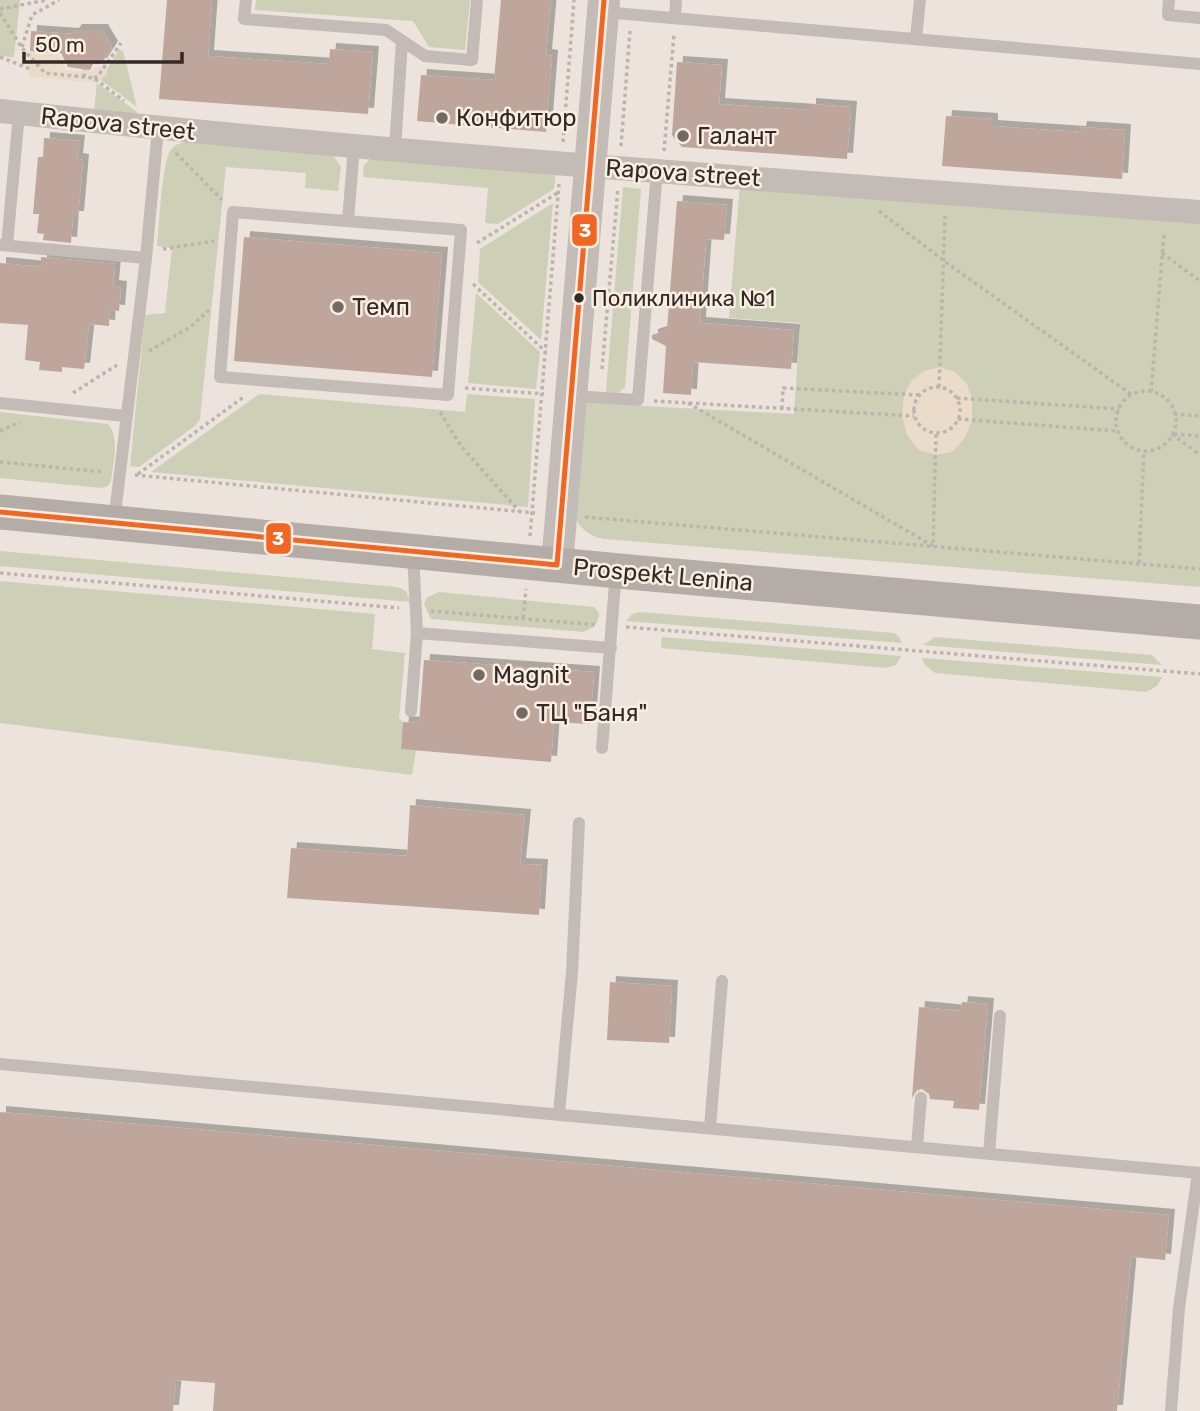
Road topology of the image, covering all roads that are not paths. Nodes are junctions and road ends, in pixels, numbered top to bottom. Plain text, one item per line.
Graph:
1 (246, 0) edge
2 (477, 0) edge
3 (676, 0) edge
4 (920, 0) edge
5 (1169, 0) edge
6 (613, 9) edge
7 (675, 18) junction
8 (1200, 18) edge
9 (916, 38) junction
10 (402, 41) junction
11 (1200, 64) edge
12 (9, 112) edge
13 (158, 129) junction
14 (354, 146) junction
15 (395, 149) junction
16 (590, 166) junction
17 (657, 171) junction
18 (1200, 212) edge
19 (348, 221) junction
20 (4, 245) edge
21 (146, 254) junction
22 (571, 396) junction
23 (0, 403) edge
24 (125, 416) junction
25 (0, 512) edge
26 (114, 523) junction
27 (413, 552) junction
28 (542, 564) junction
29 (617, 571) junction
30 (1200, 622) edge
31 (416, 632) junction
32 (611, 648) junction
33 (411, 711) dead end
34 (602, 748) dead end
35 (579, 823) dead end
36 (722, 981) dead end
37 (1000, 1016) dead end
38 (0, 1064) edge
39 (922, 1098) dead end
40 (559, 1114) junction
41 (710, 1128) junction
42 (917, 1147) junction
43 (989, 1154) junction
44 (1199, 1173) edge
45 (1171, 1411) edge

1 - 10 lane
2 - 10 lane
3 - 7 lane
4 - 9 lane
5 - 8 lane
6 - 7 lane
6 - 16 street
7 - 9 lane
9 - 11 lane
10 - 15 lane
12 - 13 street, Rapova street
12 - 20 lane
13 - 14 street, Rapova street
13 - 21 lane
14 - 15 street, Rapova street
14 - 19 lane
15 - 16 street, Rapova street
16 - 17 street, Rapova street
16 - 22 street
17 - 18 street, Rapova street
17 - 22 lane
19 - 19 lane
20 - 21 lane
21 - 24 lane
22 - 28 street
23 - 24 lane
24 - 26 lane
25 - 26 main road, Prospekt Lenina
26 - 27 main road, Prospekt Lenina
27 - 28 main road, Prospekt Lenina
27 - 31 lane
28 - 29 main road, Prospekt Lenina
29 - 30 main road, Prospekt Lenina
29 - 32 lane
31 - 32 lane
31 - 33 lane
32 - 34 lane
35 - 40 lane
36 - 41 lane
37 - 43 lane
38 - 40 lane
39 - 42 lane
40 - 41 lane
41 - 42 lane
42 - 43 lane
43 - 44 lane
44 - 45 lane

